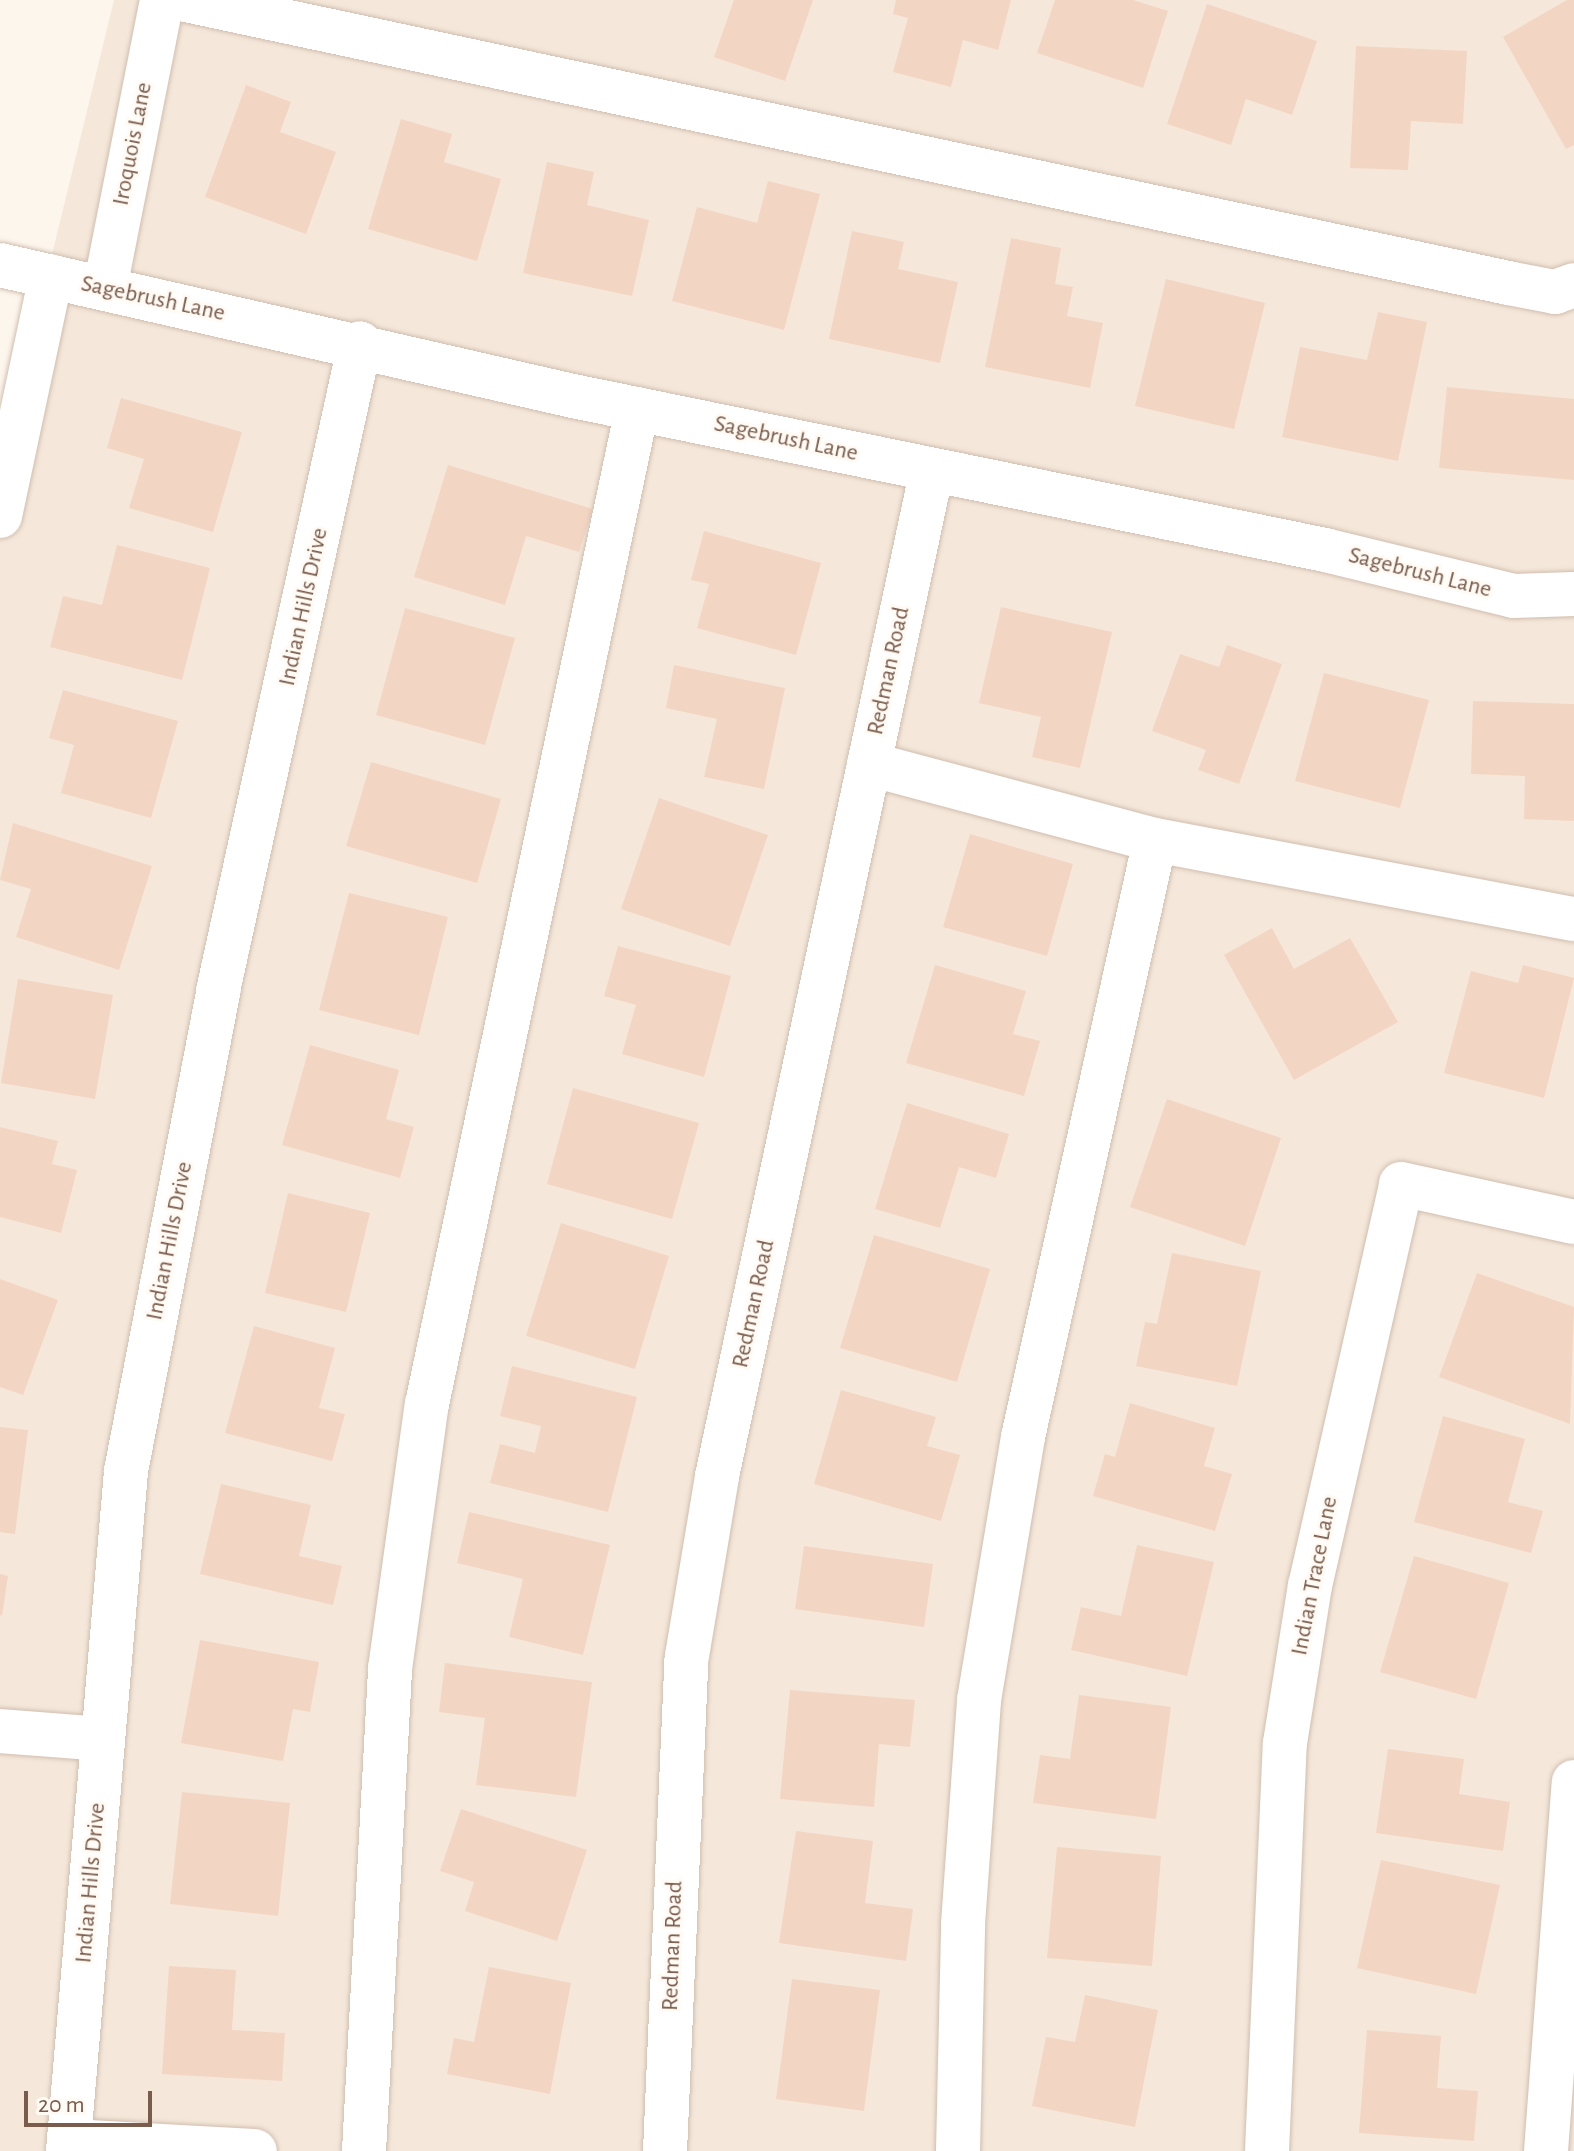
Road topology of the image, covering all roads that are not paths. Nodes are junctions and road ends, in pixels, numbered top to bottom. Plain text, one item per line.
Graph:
1 (162, 0) edge
2 (186, 0) edge
3 (0, 265) edge
4 (51, 276) junction
5 (1574, 285) edge
6 (105, 288) junction
7 (360, 343) junction
8 (637, 409) junction
9 (932, 470) junction
10 (0, 516) edge
11 (1574, 594) edge
12 (869, 764) junction
13 (1155, 840) junction
14 (1574, 919) edge
15 (1574, 1222) edge
16 (0, 1731) edge
17 (103, 1739) junction
18 (1574, 1782) edge
19 (69, 2146) edge
20 (255, 2151) edge
21 (364, 2151) edge
22 (665, 2151) edge
23 (958, 2151) edge
24 (1267, 2151) edge
25 (1546, 2151) edge

1 - 6 street, Iroquois Lane
2 - 5 street
3 - 4 street, Sagebrush Lane
4 - 6 street, Sagebrush Lane
4 - 10 street
6 - 7 street, Sagebrush Lane
7 - 8 street, Sagebrush Lane
7 - 17 street, Indian Hills Drive
8 - 9 street, Sagebrush Lane
8 - 21 street
9 - 11 street, Sagebrush Lane
9 - 12 street, Redman Road
12 - 13 street
12 - 22 street, Redman Road
13 - 14 street
13 - 23 street
15 - 24 street, Indian Trace Lane
16 - 17 street
17 - 19 street, Indian Hills Drive
18 - 25 street
19 - 20 street

